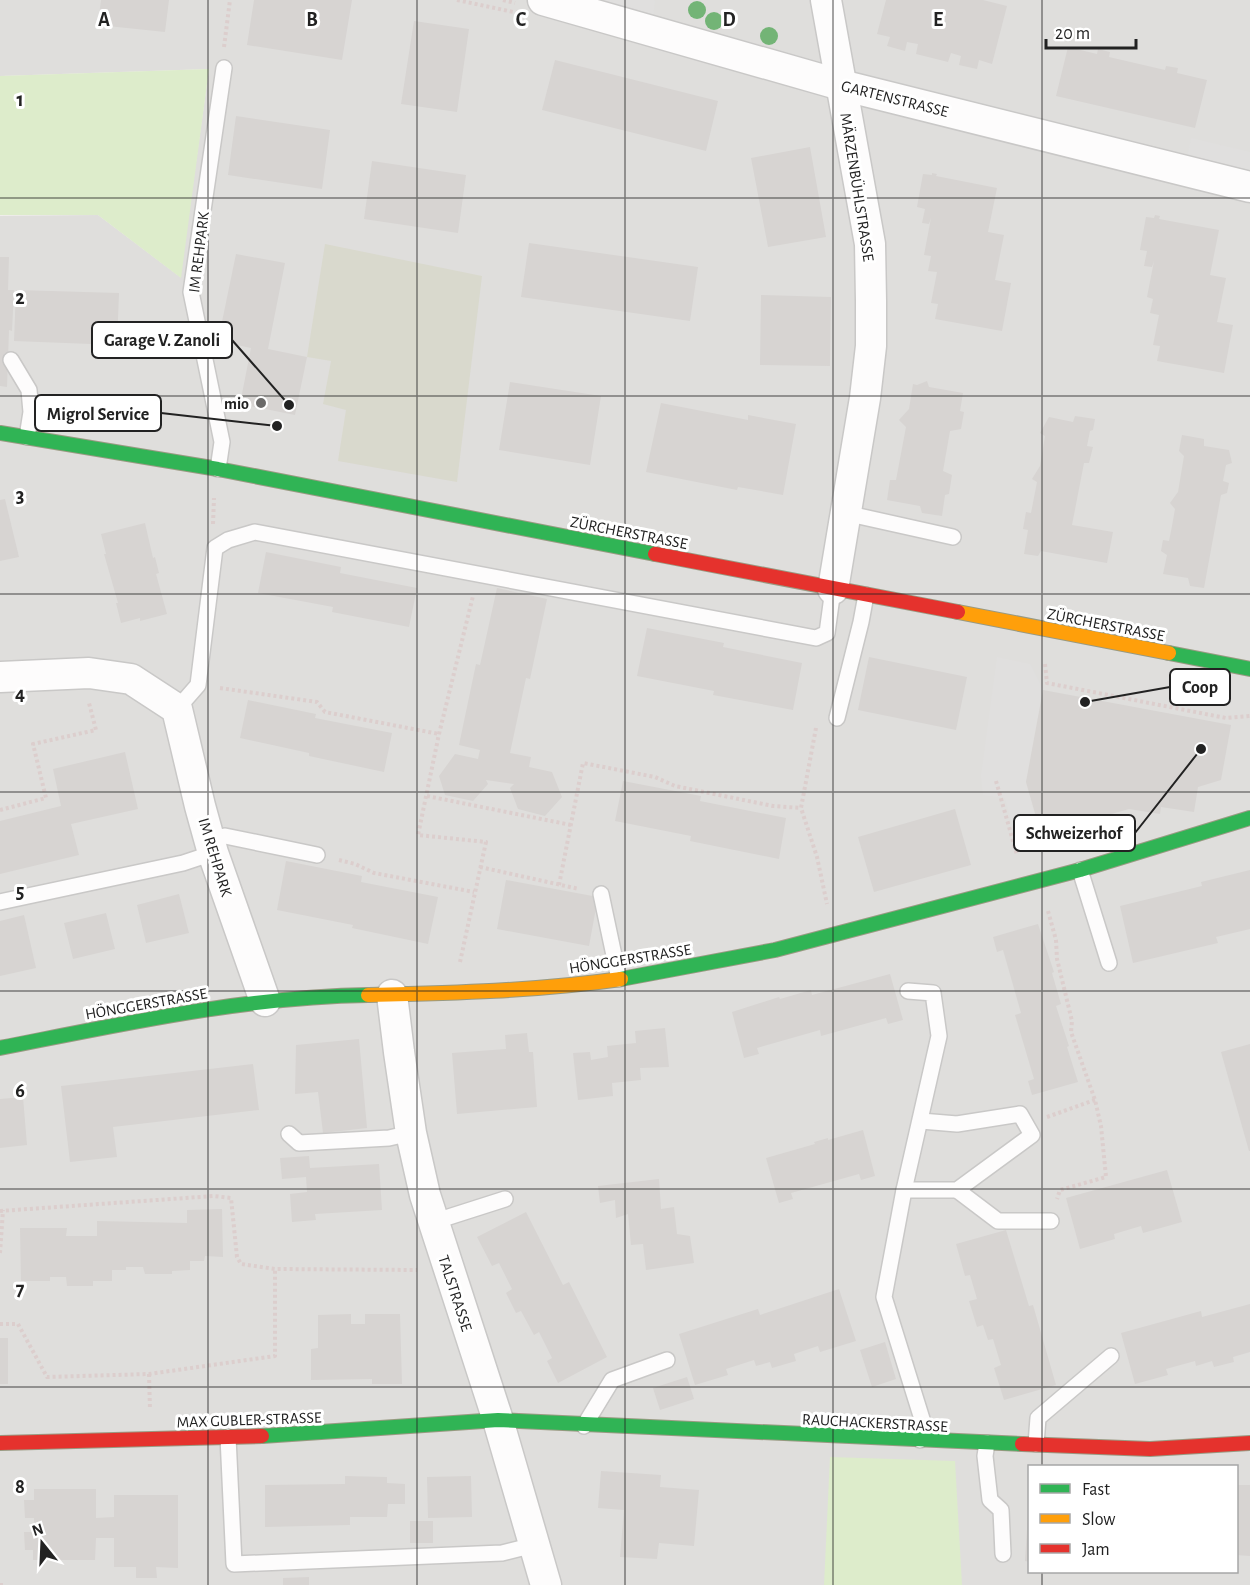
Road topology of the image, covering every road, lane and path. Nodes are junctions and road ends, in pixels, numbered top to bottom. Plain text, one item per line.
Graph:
1 (230, 0) edge
2 (457, 0) edge
3 (826, 0) edge
4 (537, 2) edge
5 (224, 68) joint
6 (842, 85) junction
7 (1250, 187) edge
8 (11, 360) dead end
9 (0, 433) edge
10 (27, 437) junction
11 (218, 469) junction
12 (215, 495) dead end
13 (845, 513) junction
14 (953, 537) dead end
15 (214, 541) junction
16 (478, 575) junction
17 (833, 589) junction
18 (866, 595) junction
19 (1045, 664) dead end
20 (1250, 669) edge
21 (82, 673) junction
22 (0, 677) edge
23 (198, 685) junction
24 (177, 709) junction
25 (1250, 716) edge
26 (818, 717) dead end
27 (837, 718) dead end
28 (439, 734) junction
29 (996, 781) dead end
30 (427, 796) junction
31 (801, 808) junction
32 (0, 810) edge
33 (1250, 818) edge
34 (571, 825) junction
35 (212, 847) junction
36 (317, 855) joint
37 (480, 867) junction
38 (1080, 870) junction
39 (1040, 881) junction
40 (559, 885) junction
41 (1025, 885) junction
42 (474, 892) junction
43 (601, 894) joint
44 (0, 902) edge
45 (829, 936) junction
46 (1109, 963) dead end
47 (619, 979) junction
48 (908, 991) dead end
49 (460, 993) junction
50 (392, 995) junction
51 (265, 1001) junction
52 (0, 1048) edge
53 (1095, 1100) junction
54 (921, 1122) junction
55 (1026, 1124) junction
56 (411, 1133) junction
57 (289, 1134) dead end
58 (904, 1190) junction
59 (957, 1190) junction
60 (505, 1199) dead end
61 (1, 1211) edge
62 (1051, 1221) joint
63 (433, 1222) junction
64 (0, 1253) edge
65 (447, 1264) junction
66 (275, 1269) junction
67 (0, 1324) edge
68 (1111, 1356) dead end
69 (667, 1360) dead end
70 (498, 1420) junction
71 (584, 1426) junction
72 (228, 1437) junction
73 (920, 1440) junction
74 (0, 1443) edge
75 (987, 1443) junction
76 (1250, 1443) edge
77 (1036, 1444) junction
78 (534, 1545) junction
79 (1003, 1554) dead end
80 (0, 1585) edge
81 (5, 1585) edge
82 (546, 1585) edge

1 - 5 path
2 - 4 path
3 - 6 street, MÄRZENBÜHLSTRASSE
4 - 6 street, GARTENSTRASSE
5 - 11 lane, IM REHPARK
6 - 7 street, GARTENSTRASSE
6 - 13 street, MÄRZENBÜHLSTRASSE
8 - 10 lane
9 - 10 street, ZÜRCHERSTRASSE
10 - 11 street, ZÜRCHERSTRASSE
11 - 17 street, ZÜRCHERSTRASSE
12 - 15 path
13 - 14 lane
13 - 17 street, MÄRZENBÜHLSTRASSE
15 - 16 lane
15 - 23 lane
16 - 17 lane
16 - 28 path
17 - 18 street, ZÜRCHERSTRASSE
18 - 20 street, ZÜRCHERSTRASSE
18 - 27 lane
19 - 25 path
21 - 22 street
21 - 24 street
21 - 32 path
23 - 24 lane
23 - 28 path
24 - 35 street, IM REHPARK
26 - 31 path
28 - 30 path
29 - 41 path
30 - 34 path
30 - 37 path
31 - 34 path
31 - 45 path
33 - 38 street, HÖNGGERSTRASSE
34 - 40 path
35 - 36 lane
35 - 44 lane
35 - 51 street, IM REHPARK
36 - 42 path
37 - 40 path
37 - 42 path
38 - 39 street, HÖNGGERSTRASSE
38 - 46 lane
39 - 41 street, HÖNGGERSTRASSE
39 - 53 path
40 - 43 path
41 - 45 street, HÖNGGERSTRASSE
42 - 49 path
43 - 47 lane
45 - 47 street, HÖNGGERSTRASSE
47 - 49 street, HÖNGGERSTRASSE
48 - 54 lane
49 - 50 street, HÖNGGERSTRASSE
50 - 51 street, HÖNGGERSTRASSE
50 - 56 street, TALSTRASSE
51 - 52 street, HÖNGGERSTRASSE
53 - 55 path
53 - 62 path
54 - 55 lane
54 - 58 lane
55 - 59 lane
56 - 57 lane
56 - 63 street, TALSTRASSE
58 - 59 lane
58 - 73 lane
59 - 62 lane
60 - 63 lane
61 - 64 path
61 - 66 path
63 - 65 street, TALSTRASSE
65 - 66 path
65 - 70 street, TALSTRASSE
66 - 67 path
68 - 77 lane
69 - 71 lane
70 - 71 street, RAUCHACKERSTRASSE
70 - 72 street, MAX GUBLER-STRASSE
70 - 78 street, TALSTRASSE
71 - 73 street, RAUCHACKERSTRASSE
72 - 74 street, MAX GUBLER-STRASSE
72 - 78 lane
73 - 75 street, RAUCHACKERSTRASSE
75 - 77 street, RAUCHACKERSTRASSE
75 - 79 lane
76 - 77 street, RAUCHACKERSTRASSE
78 - 82 street, TALSTRASSE
80 - 81 path

